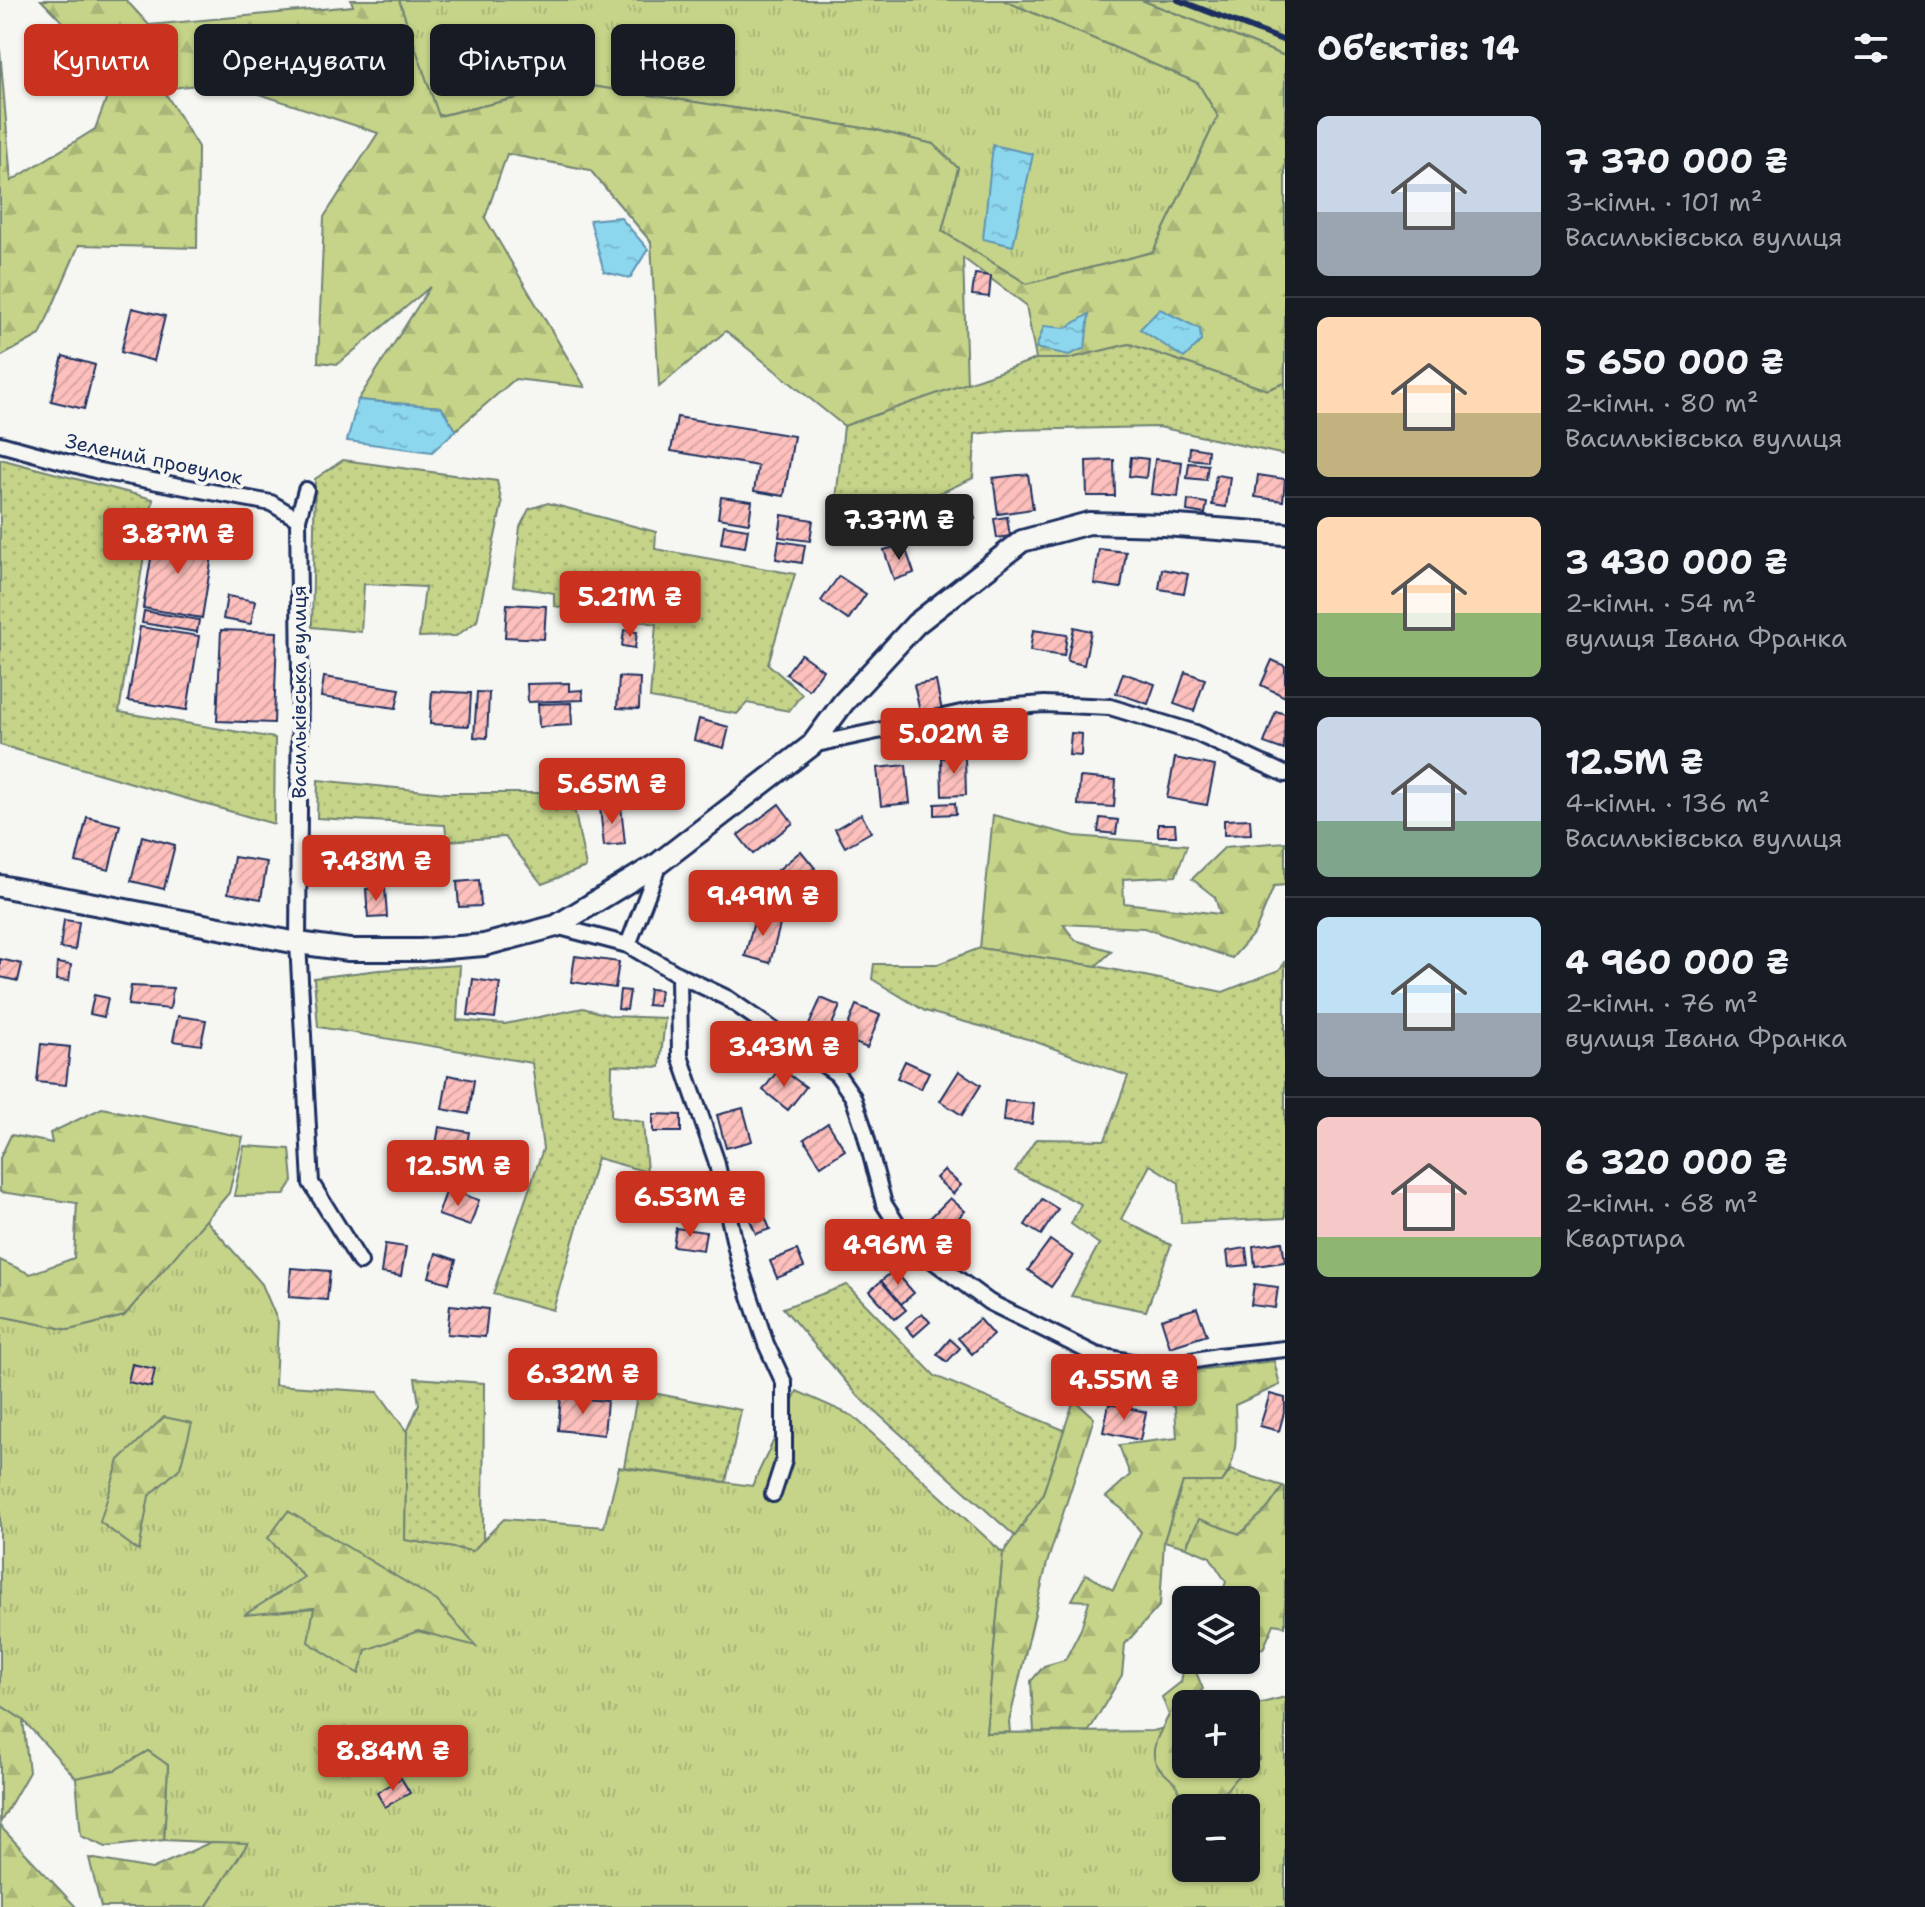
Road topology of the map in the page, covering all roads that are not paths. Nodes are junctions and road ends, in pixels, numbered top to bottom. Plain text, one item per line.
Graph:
1 (0, 444) edge
2 (306, 490) dead end
3 (298, 519) junction
4 (1285, 534) edge
5 (812, 745) junction
6 (1285, 774) edge
7 (659, 863) junction
8 (0, 886) edge
9 (556, 926) junction
10 (298, 943) junction
11 (628, 945) junction
12 (679, 975) junction
13 (360, 1262) dead end
14 (1285, 1349) edge
15 (773, 1494) dead end

1 - 3 street, Зелений провулок
2 - 3 street, Васильківська вулиця
3 - 10 street, Васильківська вулиця
4 - 5 street
5 - 6 street
5 - 7 street
7 - 9 street
7 - 11 street
8 - 10 street
9 - 10 street
9 - 11 street
10 - 13 street, Васильківська вулиця
11 - 12 street
12 - 14 street
12 - 15 street

